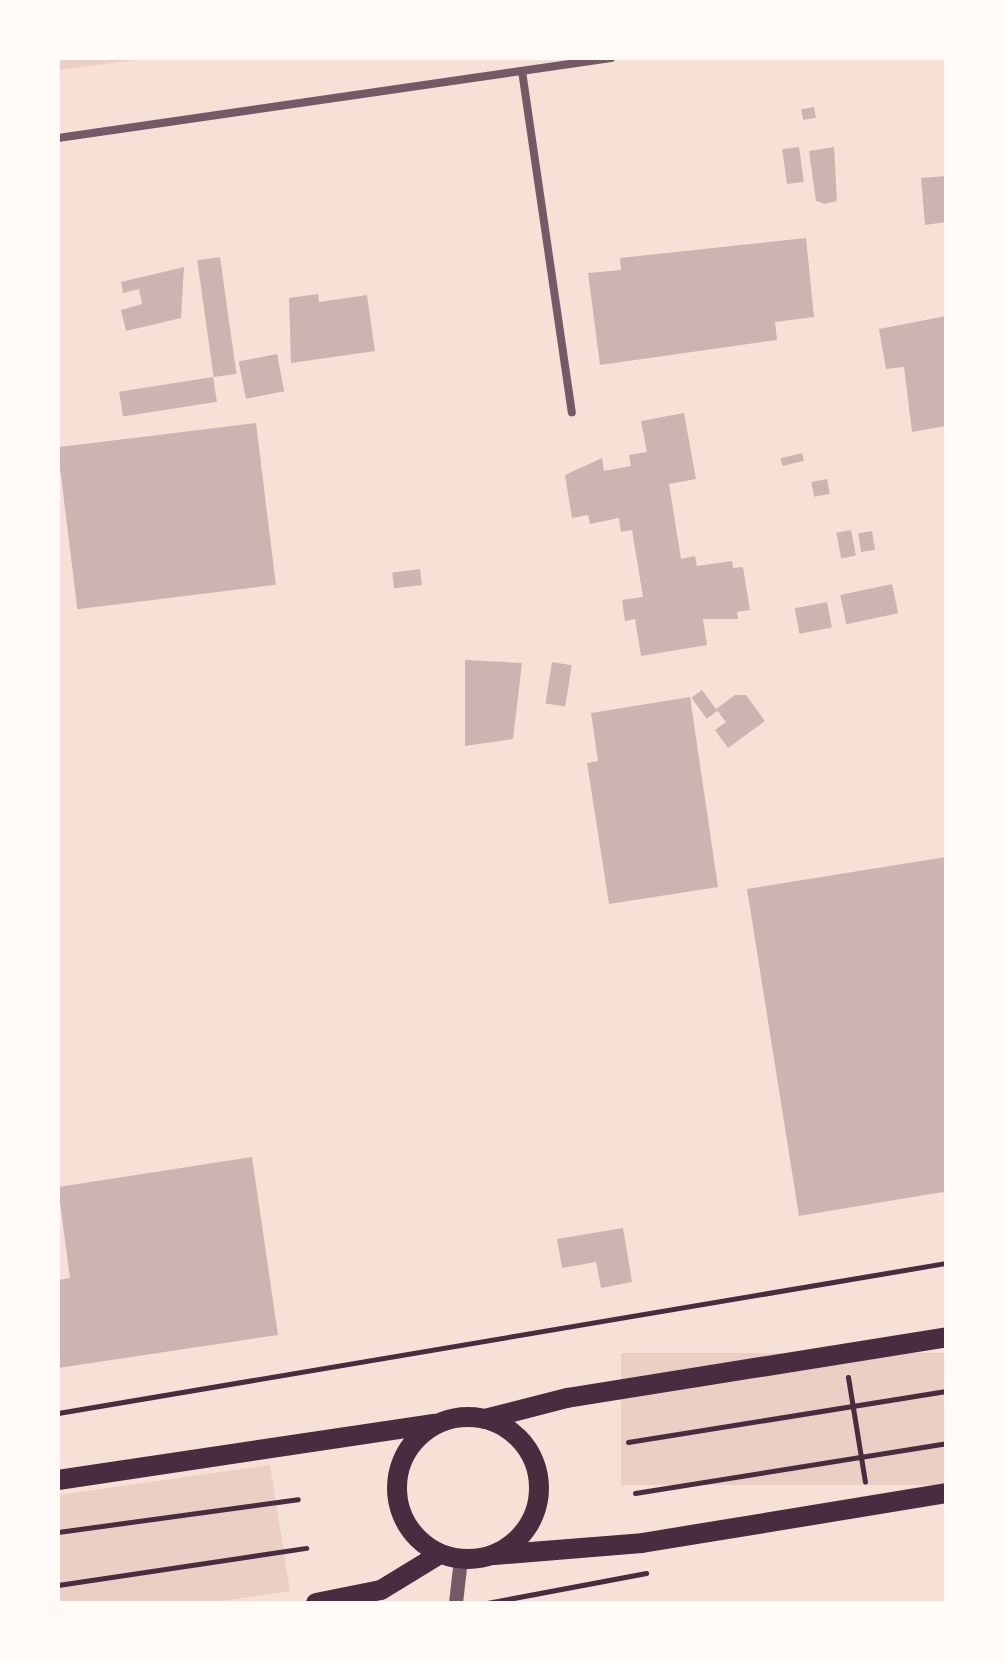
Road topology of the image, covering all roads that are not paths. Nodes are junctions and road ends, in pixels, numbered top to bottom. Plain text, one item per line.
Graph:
1 (611, 58) edge
2 (522, 71) junction
3 (58, 138) edge
4 (572, 412) dead end
5 (946, 1337) edge
6 (485, 1419) junction
7 (438, 1423) junction
8 (58, 1480) edge
9 (946, 1493) edge
10 (440, 1554) junction
11 (494, 1555) junction
12 (461, 1559) junction
13 (316, 1603) edge
14 (456, 1603) edge

1 - 2 street
2 - 3 street
2 - 4 street
5 - 6 main road
6 - 7 main road
6 - 11 main road
7 - 8 main road
7 - 10 main road
9 - 11 main road
10 - 12 main road
10 - 13 main road
11 - 12 main road
12 - 14 street

